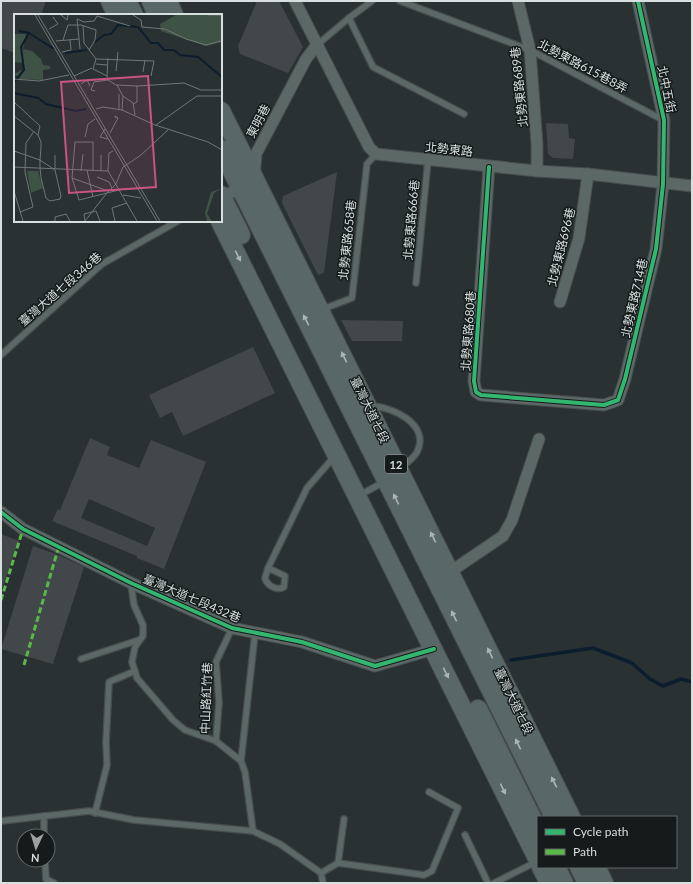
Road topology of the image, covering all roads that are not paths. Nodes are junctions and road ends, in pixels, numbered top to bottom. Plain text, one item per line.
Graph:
1 (110, 1) edge
2 (127, 1) edge
3 (151, 1) edge
4 (168, 1) edge
5 (295, 1) edge
6 (372, 1) edge
7 (400, 1) edge
8 (518, 1) edge
9 (638, 1) edge
10 (116, 14) edge
11 (134, 14) edge
12 (157, 14) edge
13 (174, 14) edge
14 (349, 18) junction
15 (316, 46) junction
16 (530, 50) junction
17 (222, 114) edge
18 (464, 114) dead end
19 (664, 120) junction
20 (222, 150) edge
21 (376, 154) junction
22 (428, 160) junction
23 (489, 167) junction
24 (537, 171) junction
25 (588, 174) junction
26 (247, 184) junction
27 (663, 184) junction
28 (692, 186) edge
29 (222, 196) edge
30 (222, 198) edge
31 (176, 222) edge
32 (221, 222) edge
33 (416, 283) dead end
34 (560, 302) dead end
35 (321, 310) junction
36 (1, 355) edge
37 (604, 405) joint
38 (361, 409) junction
39 (539, 439) dead end
40 (337, 454) junction
41 (393, 475) junction
42 (363, 493) junction
43 (1, 512) edge
44 (268, 568) dead end
45 (450, 572) junction
46 (131, 583) junction
47 (232, 628) junction
48 (255, 633) junction
49 (139, 640) junction
50 (434, 649) junction
51 (81, 659) dead end
52 (135, 671) junction
53 (216, 741) junction
54 (241, 761) junction
55 (429, 792) dead end
56 (95, 813) junction
57 (44, 816) junction
58 (554, 816) edge
59 (572, 816) edge
60 (344, 819) dead end
61 (1, 821) edge
62 (44, 828) edge
63 (537, 828) edge
64 (253, 831) junction
65 (465, 834) dead end
66 (537, 859) edge
67 (537, 862) edge
68 (338, 863) junction
69 (45, 868) edge
70 (542, 868) edge
71 (556, 868) edge
72 (580, 868) edge
73 (596, 868) edge
74 (321, 873) junction
75 (54, 883) edge
76 (324, 883) edge
77 (488, 883) edge
78 (494, 883) edge
79 (549, 883) edge
80 (564, 883) edge
81 (587, 883) edge
82 (604, 883) edge

1 - 10 main road
2 - 11 main road
3 - 12 main road
4 - 13 main road
5 - 15 street
6 - 14 lane
7 - 16 lane, 北勢東路615巷8弄
8 - 16 street, 北勢東路689巷
9 - 19 street, 北中五街
14 - 15 lane
14 - 18 lane
15 - 21 street
15 - 26 street, 東明巷
16 - 19 lane, 北勢東路615巷8弄
16 - 24 street, 北勢東路689巷
17 - 26 main road, 臺灣大道七段 / 12
19 - 27 street, 北中五街
20 - 26 main road, 臺灣大道七段 / 12
21 - 22 street, 北勢東路
21 - 35 lane, 北勢東路658巷
22 - 23 street, 北勢東路
22 - 33 lane, 北勢東路666巷
23 - 24 street, 北勢東路
23 - 37 street, 北勢東路680巷
24 - 25 street, 北勢東路
25 - 27 street, 北勢東路
25 - 34 street, 北勢東路696巷
26 - 29 street
26 - 35 main road, 臺灣大道七段 / 12
38 -> 26 main road, 臺灣大道七段 / 12
27 - 28 street, 北勢東路
27 - 37 street, 北勢東路714巷
30 - 42 main road
31 - 36 lane, 臺灣大道七段346巷
32 -> 40 main road
38 -> 35 main road, 臺灣大道七段 / 12
38 - 41 main road, 臺灣大道七段 / 12
38 - 41 lane
39 - 45 street
40 - 42 main road
40 - 44 lane
41 - 42 lane
45 -> 41 main road, 臺灣大道七段 / 12
58 -> 41 main road, 臺灣大道七段 / 12
42 - 50 main road
42 - 63 main road
43 - 46 street, 臺灣大道七段432巷
59 -> 45 main road, 臺灣大道七段 / 12
46 - 47 street, 臺灣大道七段432巷
46 - 49 lane
47 - 48 street, 臺灣大道七段432巷
47 - 53 lane, 中山路紅竹巷
48 - 50 street, 臺灣大道七段432巷
48 - 54 lane
49 - 51 lane
49 - 52 lane
50 -> 66 main road
52 - 53 lane
52 - 56 lane
53 - 54 lane, 中山路紅竹巷
54 - 64 lane
55 - 68 lane
56 - 57 lane
56 - 64 lane
57 - 61 lane
57 - 62 lane
60 - 68 lane
64 - 74 lane
65 - 77 lane
67 - 78 lane
68 - 74 lane
69 - 75 lane
70 - 79 main road
71 - 80 main road
72 - 81 main road
73 - 82 main road
74 - 76 lane

